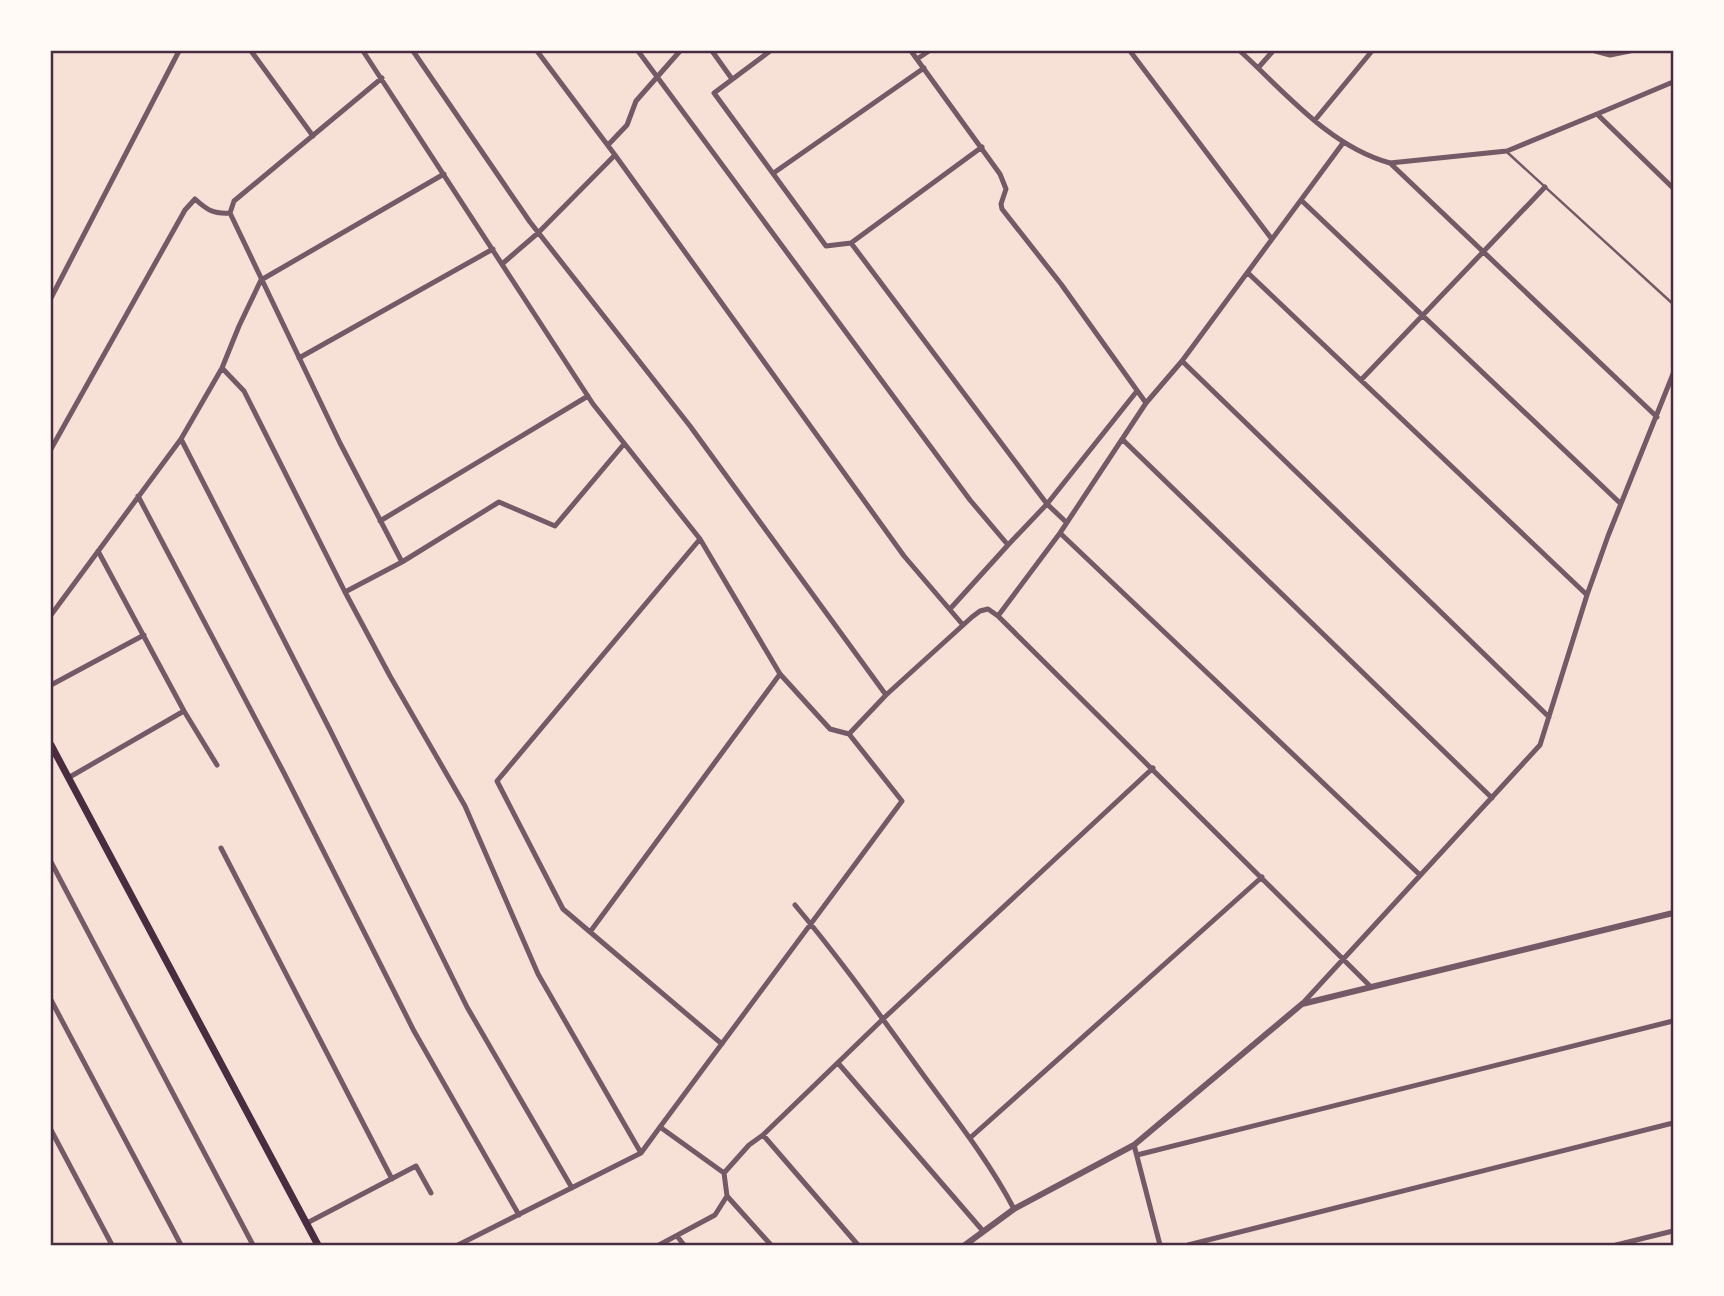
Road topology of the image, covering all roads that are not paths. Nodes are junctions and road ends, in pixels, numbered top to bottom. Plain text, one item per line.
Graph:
1 (179, 51) edge
2 (251, 51) edge
3 (363, 51) edge
4 (412, 51) edge
5 (537, 51) edge
6 (638, 51) edge
7 (680, 51) edge
8 (712, 51) edge
9 (770, 51) edge
10 (911, 51) edge
11 (929, 51) edge
12 (1130, 51) edge
13 (1240, 51) edge
14 (1273, 51) edge
15 (1372, 51) edge
16 (1595, 51) edge
17 (1630, 51) edge
18 (918, 60) junction
19 (924, 68) junction
20 (1258, 68) junction
21 (657, 76) junction
22 (382, 78) junction
23 (732, 79) junction
24 (1673, 82) edge
25 (1597, 114) junction
26 (1315, 120) junction
27 (313, 136) junction
28 (1343, 143) junction
29 (607, 145) junction
30 (982, 147) junction
31 (1507, 151) junction
32 (615, 155) junction
33 (1390, 163) junction
34 (775, 172) junction
35 (444, 174) junction
36 (1545, 187) junction
37 (1673, 188) edge
38 (1300, 200) junction
39 (230, 213) junction
40 (538, 233) junction
41 (1271, 238) junction
42 (851, 243) junction
43 (492, 249) junction
44 (1481, 251) junction
45 (502, 264) junction
46 (1248, 273) junction
47 (261, 280) junction
48 (51, 298) edge
49 (1673, 304) edge
50 (1421, 315) junction
51 (299, 358) junction
52 (1182, 361) junction
53 (222, 368) junction
54 (1673, 374) edge
55 (1361, 380) junction
56 (1137, 391) junction
57 (588, 396) junction
58 (1146, 403) junction
59 (1657, 417) junction
60 (181, 439) junction
61 (1122, 439) junction
62 (624, 444) junction
63 (51, 449) edge
64 (138, 496) junction
65 (1620, 503) junction
66 (1047, 504) junction
67 (380, 521) junction
68 (1066, 522) junction
69 (1060, 533) junction
70 (700, 539) junction
71 (1008, 545) junction
72 (98, 551) junction
73 (402, 562) junction
74 (345, 593) junction
75 (1587, 595) junction
76 (950, 609) junction
77 (51, 615) edge
78 (998, 615) junction
79 (963, 625) junction
80 (144, 635) junction
81 (779, 674) junction
82 (51, 685) edge
83 (886, 695) junction
84 (184, 711) junction
85 (1549, 717) junction
86 (849, 734) junction
87 (51, 745) edge
88 (217, 765) dead end
89 (1153, 768) junction
90 (68, 778) junction
91 (1492, 798) junction
92 (221, 848) dead end
93 (51, 862) edge
94 (1420, 875) junction
95 (1262, 877) junction
96 (795, 905) dead end
97 (1673, 913) edge
98 (811, 924) junction
99 (590, 932) junction
100 (1343, 959) junction
101 (1371, 987) junction
102 (51, 1000) edge
103 (1302, 1004) junction
104 (883, 1019) junction
105 (1673, 1021) edge
106 (722, 1044) junction
107 (838, 1063) junction
108 (1673, 1123) edge
109 (660, 1127) junction
110 (51, 1130) edge
111 (763, 1135) junction
112 (970, 1139) junction
113 (1134, 1145) junction
114 (641, 1153) junction
115 (1137, 1155) junction
116 (724, 1173) junction
117 (392, 1179) junction
118 (572, 1188) junction
119 (431, 1193) dead end
120 (727, 1196) junction
121 (1014, 1209) junction
122 (519, 1215) junction
123 (307, 1223) junction
124 (983, 1231) junction
125 (1673, 1231) edge
126 (677, 1236) junction
127 (112, 1245) edge
128 (181, 1245) edge
129 (253, 1245) edge
130 (318, 1245) edge
131 (458, 1245) edge
132 (659, 1245) edge
133 (684, 1245) edge
134 (771, 1245) edge
135 (858, 1245) edge
136 (965, 1245) edge
137 (1160, 1245) edge
138 (1188, 1245) edge
139 (1616, 1245) edge

1 - 48 street
2 - 27 street
3 - 22 street
4 - 40 street
5 - 29 street
6 - 21 street
7 - 21 street
8 - 23 street
9 - 23 street
10 - 18 street
11 - 18 street
12 - 41 street
13 - 20 street
14 - 20 street
15 - 26 street
16 - 17 street
18 - 19 street
19 - 30 street
19 - 34 street
20 - 26 street
21 - 29 street
21 - 71 street
22 - 27 street
22 - 35 street
23 - 34 street
24 - 25 street
25 - 31 street
25 - 37 street
26 - 28 street
27 - 39 street
28 - 33 street
28 - 38 street
29 - 32 street
30 - 42 street
30 - 56 street
31 - 33 street
31 - 36 lane
32 - 40 street
32 - 76 street
33 - 44 street
34 - 42 street
35 - 43 street
35 - 47 street
36 - 44 street
36 - 49 lane
38 - 41 street
38 - 50 street
39 - 47 street
39 - 63 street
40 - 45 street
40 - 83 street
41 - 46 street
42 - 66 street
43 - 45 street
43 - 51 street
44 - 50 street
44 - 59 street
45 - 57 street
46 - 52 street
46 - 55 street
47 - 51 street
47 - 53 street
50 - 55 street
50 - 65 street
51 - 67 street
52 - 58 street
52 - 85 street
53 - 60 street
53 - 74 street
54 - 59 street
55 - 75 street
56 - 58 street
56 - 66 street
57 - 62 street
57 - 67 street
58 - 61 street
59 - 65 street
60 - 64 street
60 - 118 street
61 - 68 street
61 - 91 street
62 - 70 street
62 - 73 street
64 - 72 street
64 - 122 street
65 - 75 street
66 - 68 street
66 - 71 street
67 - 73 street
68 - 69 street
69 - 78 street
69 - 94 street
70 - 81 street
70 - 99 street
71 - 76 street
72 - 77 street
72 - 80 street
73 - 74 street
74 - 114 street
75 - 85 street
76 - 79 street
78 - 79 street
78 - 89 street
79 - 83 street
80 - 82 street
80 - 84 street
81 - 86 street
81 - 99 street
83 - 86 street
84 - 88 street
84 - 90 street
85 - 91 street
86 - 98 street
87 - 90 main road
89 - 95 street
89 - 104 street
90 - 123 main road
91 - 94 street
92 - 117 street
93 - 129 street
94 - 100 street
95 - 100 street
95 - 112 street
96 - 98 street
97 - 101 street
98 - 104 street
98 - 106 street
99 - 106 street
100 - 101 street
100 - 103 street
101 - 103 street
102 - 128 street
103 - 113 street
104 - 107 street
104 - 112 street
105 - 115 street
106 - 109 street
107 - 111 street
107 - 124 street
108 - 138 street
109 - 114 street
109 - 116 street
110 - 127 street
111 - 116 street
111 - 135 street
112 - 121 street
113 - 115 street
113 - 121 street
114 - 118 street
115 - 137 street
116 - 120 street
117 - 119 street
117 - 123 street
118 - 122 street
120 - 126 street
120 - 134 street
121 - 124 street
122 - 131 street
123 - 130 main road
124 - 136 street
125 - 139 street
126 - 132 street
126 - 133 street

